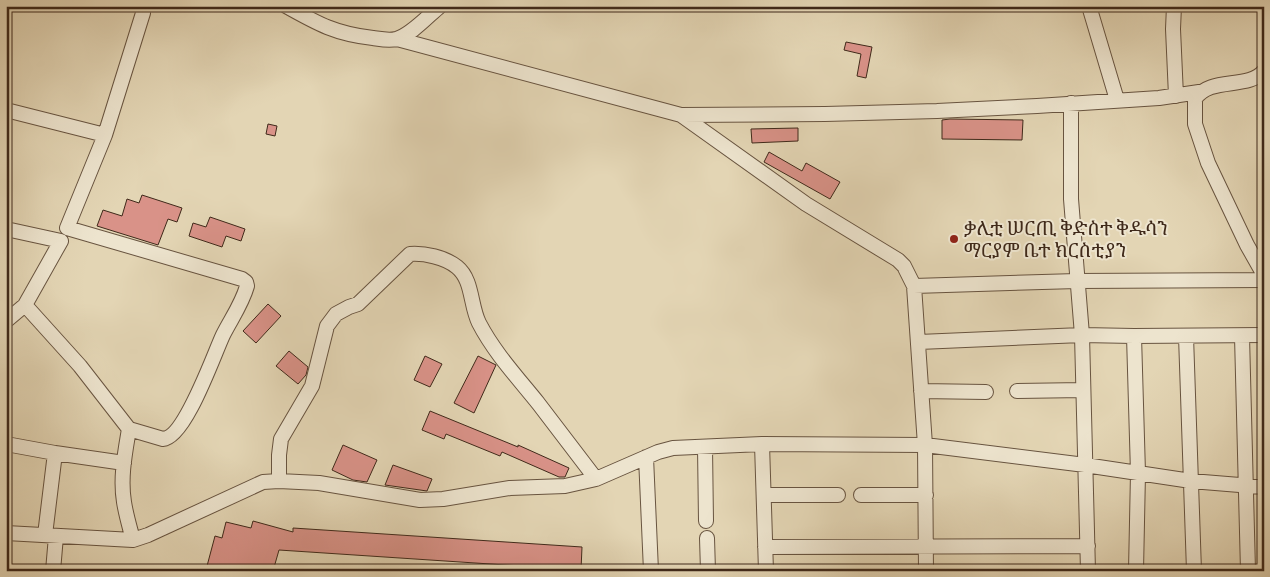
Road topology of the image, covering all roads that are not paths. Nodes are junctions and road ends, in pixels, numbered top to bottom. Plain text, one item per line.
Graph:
1 (142, 6) edge
2 (286, 6) edge
3 (440, 6) edge
4 (1089, 6) edge
5 (1174, 6) edge
6 (397, 39) junction
7 (1263, 72) edge
8 (1199, 92) junction
9 (1176, 96) junction
10 (1117, 100) junction
11 (1071, 104) junction
12 (6, 110) edge
13 (681, 114) junction
14 (105, 135) junction
15 (6, 229) edge
16 (64, 235) junction
17 (1264, 275) edge
18 (1264, 280) edge
19 (1077, 282) junction
20 (914, 286) junction
21 (25, 305) junction
22 (6, 321) edge
23 (1082, 335) junction
24 (1264, 335) edge
25 (1134, 336) junction
26 (1186, 336) junction
27 (1242, 336) junction
28 (919, 342) junction
29 (1083, 390) junction
30 (921, 391) junction
31 (1017, 391) dead end
32 (986, 392) dead end
33 (129, 429) junction
34 (6, 444) edge
35 (762, 444) junction
36 (925, 444) junction
37 (704, 447) junction
38 (55, 453) junction
39 (646, 457) junction
40 (124, 463) junction
41 (1085, 465) junction
42 (1138, 473) junction
43 (596, 479) junction
44 (279, 481) junction
45 (1191, 481) junction
46 (1246, 485) junction
47 (1264, 487) edge
48 (764, 495) junction
49 (838, 495) dead end
50 (861, 495) dead end
51 (926, 495) junction
52 (706, 521) dead end
53 (6, 533) edge
54 (50, 536) junction
55 (707, 538) dead end
56 (133, 540) junction
57 (926, 546) junction
58 (1088, 546) junction
59 (765, 547) junction
60 (53, 571) edge
61 (651, 571) edge
62 (708, 571) edge
63 (766, 571) edge
64 (926, 571) edge
65 (1088, 571) edge
66 (1136, 571) edge
67 (1194, 571) edge
68 (1248, 571) edge

1 - 14 street
2 - 6 street
3 - 6 street
4 - 10 street
5 - 9 street
6 - 13 street
7 - 8 street
8 - 9 street
8 - 17 street
9 - 10 street
10 - 11 street
11 - 13 street
11 - 19 street
12 - 14 street
13 - 20 street
14 - 16 street
15 - 16 street
16 - 21 street
16 - 33 street
18 - 19 street
19 - 20 street
19 - 23 street
20 - 28 street
21 - 22 street
21 - 33 street
23 - 25 street
23 - 28 street
23 - 29 street
24 - 27 street
25 - 26 street
25 - 42 street
26 - 27 street
26 - 45 street
27 - 46 street
28 - 30 street
29 - 31 street
29 - 41 street
30 - 32 street
30 - 36 street
33 - 40 street
34 - 38 street
35 - 36 street
35 - 37 street
35 - 48 street
36 - 41 street
36 - 51 street
37 - 39 street
37 - 52 street
38 - 40 street
38 - 54 street
39 - 43 street
39 - 61 street
40 - 56 street
41 - 42 street
41 - 58 street
42 - 45 street
42 - 66 street
43 - 44 street
43 - 44 street
44 - 56 street
45 - 46 street
45 - 67 street
46 - 47 street
46 - 68 street
48 - 49 street
48 - 59 street
50 - 51 street
51 - 57 street
53 - 54 street
54 - 56 street
54 - 60 street
55 - 62 street
57 - 58 street
57 - 59 street
57 - 64 street
58 - 65 street
59 - 63 street

